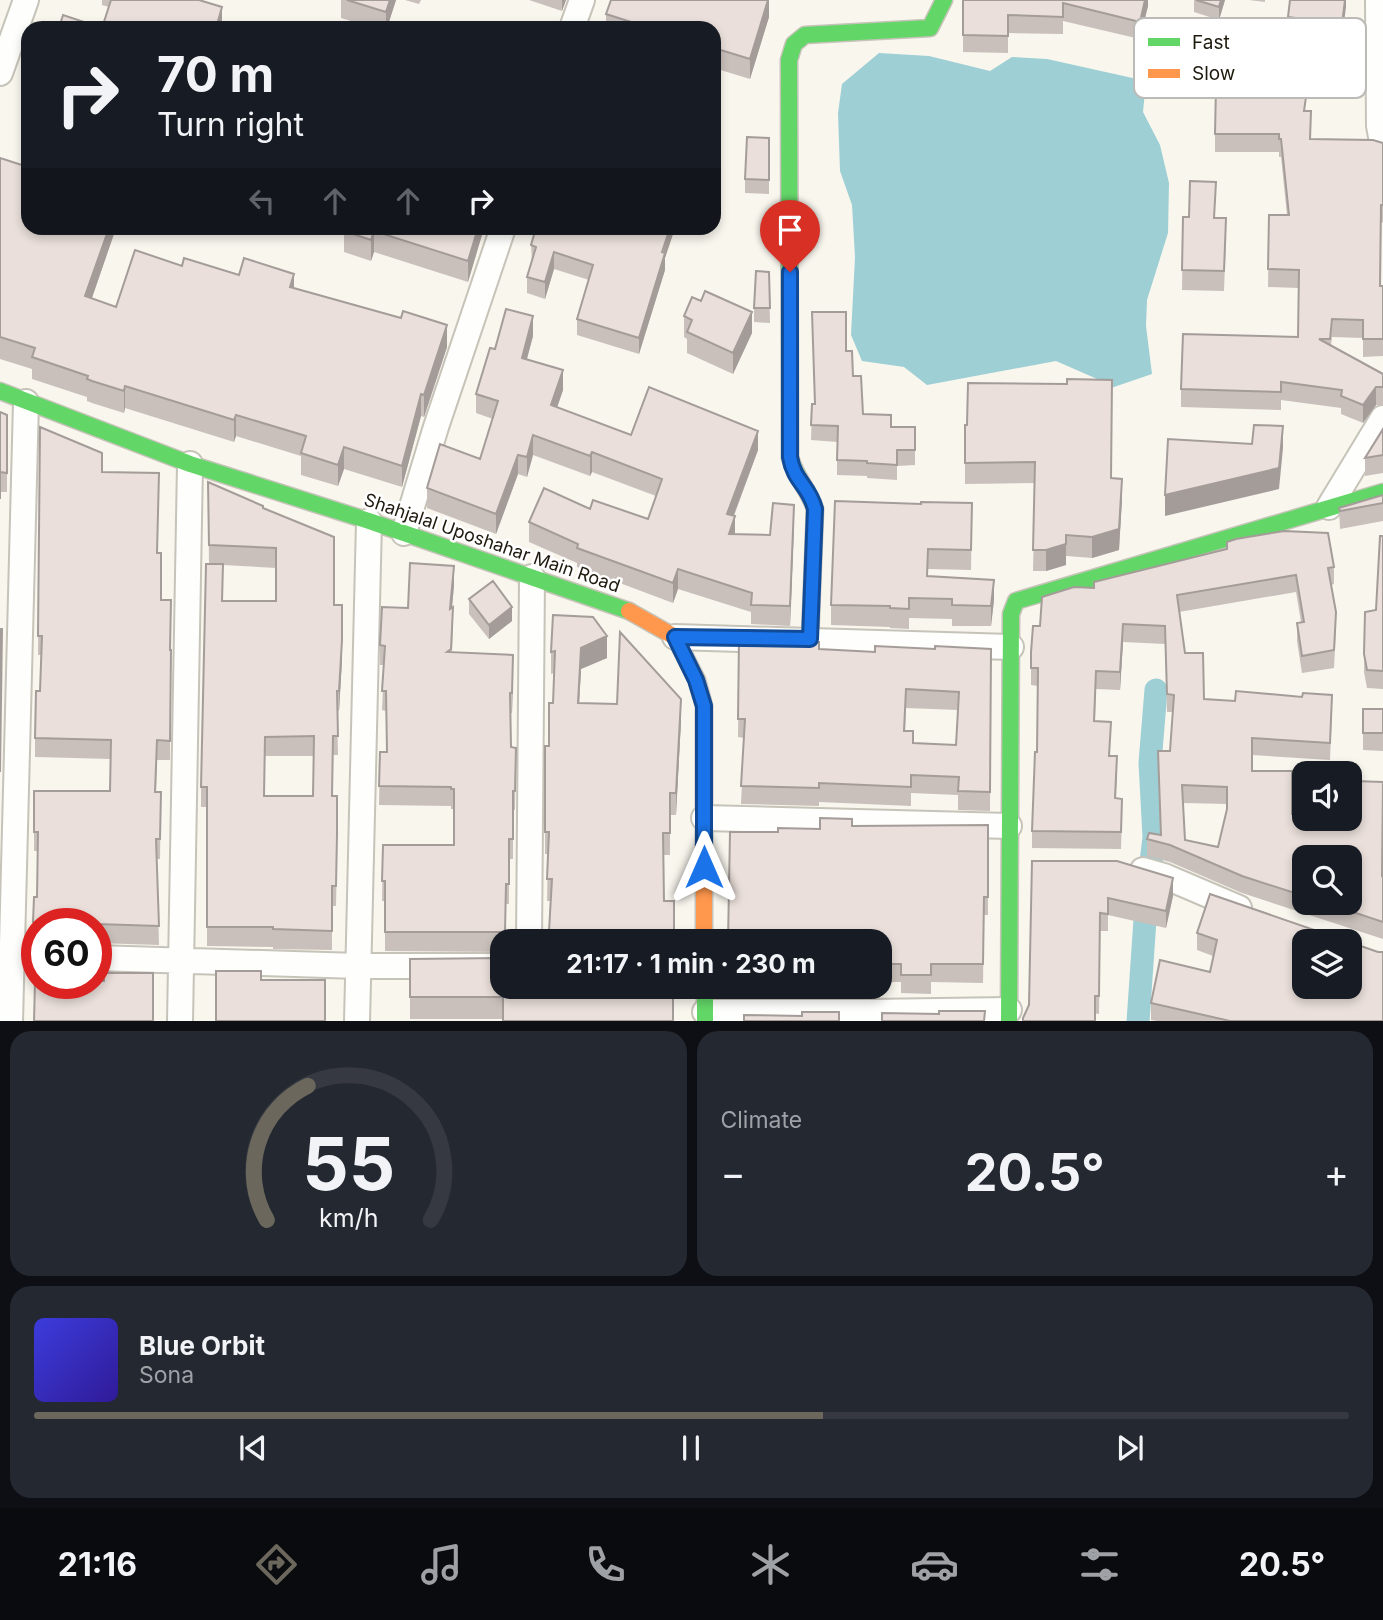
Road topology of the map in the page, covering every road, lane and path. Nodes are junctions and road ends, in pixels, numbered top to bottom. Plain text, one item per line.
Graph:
1 (26, 0) edge
2 (582, 0) edge
3 (944, 0) edge
4 (1378, 0) edge
5 (574, 21) edge
6 (6, 38) edge
7 (0, 73) edge
8 (1383, 147) edge
9 (501, 235) edge
10 (0, 391) edge
11 (26, 402) junction
12 (1383, 418) edge
13 (190, 464) junction
14 (1383, 492) edge
15 (1329, 507) junction
16 (369, 521) junction
17 (404, 533) junction
18 (532, 577) junction
19 (10, 621) edge
20 (675, 637) junction
21 (810, 639) junction
22 (1011, 646) junction
23 (704, 818) junction
24 (1009, 826) junction
25 (1009, 863) junction
26 (1036, 863) edge
27 (1119, 864) edge
28 (1263, 916) edge
29 (529, 929) edge
30 (704, 929) edge
31 (12, 955) junction
32 (21, 955) edge
33 (112, 959) edge
34 (181, 961) junction
35 (358, 966) junction
36 (490, 966) edge
37 (705, 999) edge
38 (868, 1016) edge
39 (1009, 1016) edge
40 (705, 1017) edge
41 (10, 1021) edge
42 (180, 1021) edge
43 (357, 1021) edge

1 - 6 street
2 - 5 street
3 - 21 street
4 - 8 street
6 - 7 street
9 - 17 street
10 - 11 street, Shahjalal Uposhahar Main Road
11 - 13 street, Shahjalal Uposhahar Main Road
11 - 19 street
12 - 15 street
13 - 16 street, Shahjalal Uposhahar Main Road
13 - 34 street
14 - 15 street
15 - 22 street
16 - 17 street, Shahjalal Uposhahar Main Road
16 - 35 street
17 - 18 street, Shahjalal Uposhahar Main Road
18 - 20 street, Shahjalal Uposhahar Main Road
18 - 29 street
19 - 31 street
20 - 21 street
20 - 23 street
21 - 22 street
22 - 24 street
23 - 24 street
23 - 30 street
24 - 25 street
25 - 26 street
25 - 39 street
27 - 28 street
31 - 32 street
31 - 41 street
33 - 34 street
34 - 35 street
34 - 42 street
35 - 36 street
35 - 43 street
37 - 40 street
38 - 39 street
38 - 40 street

